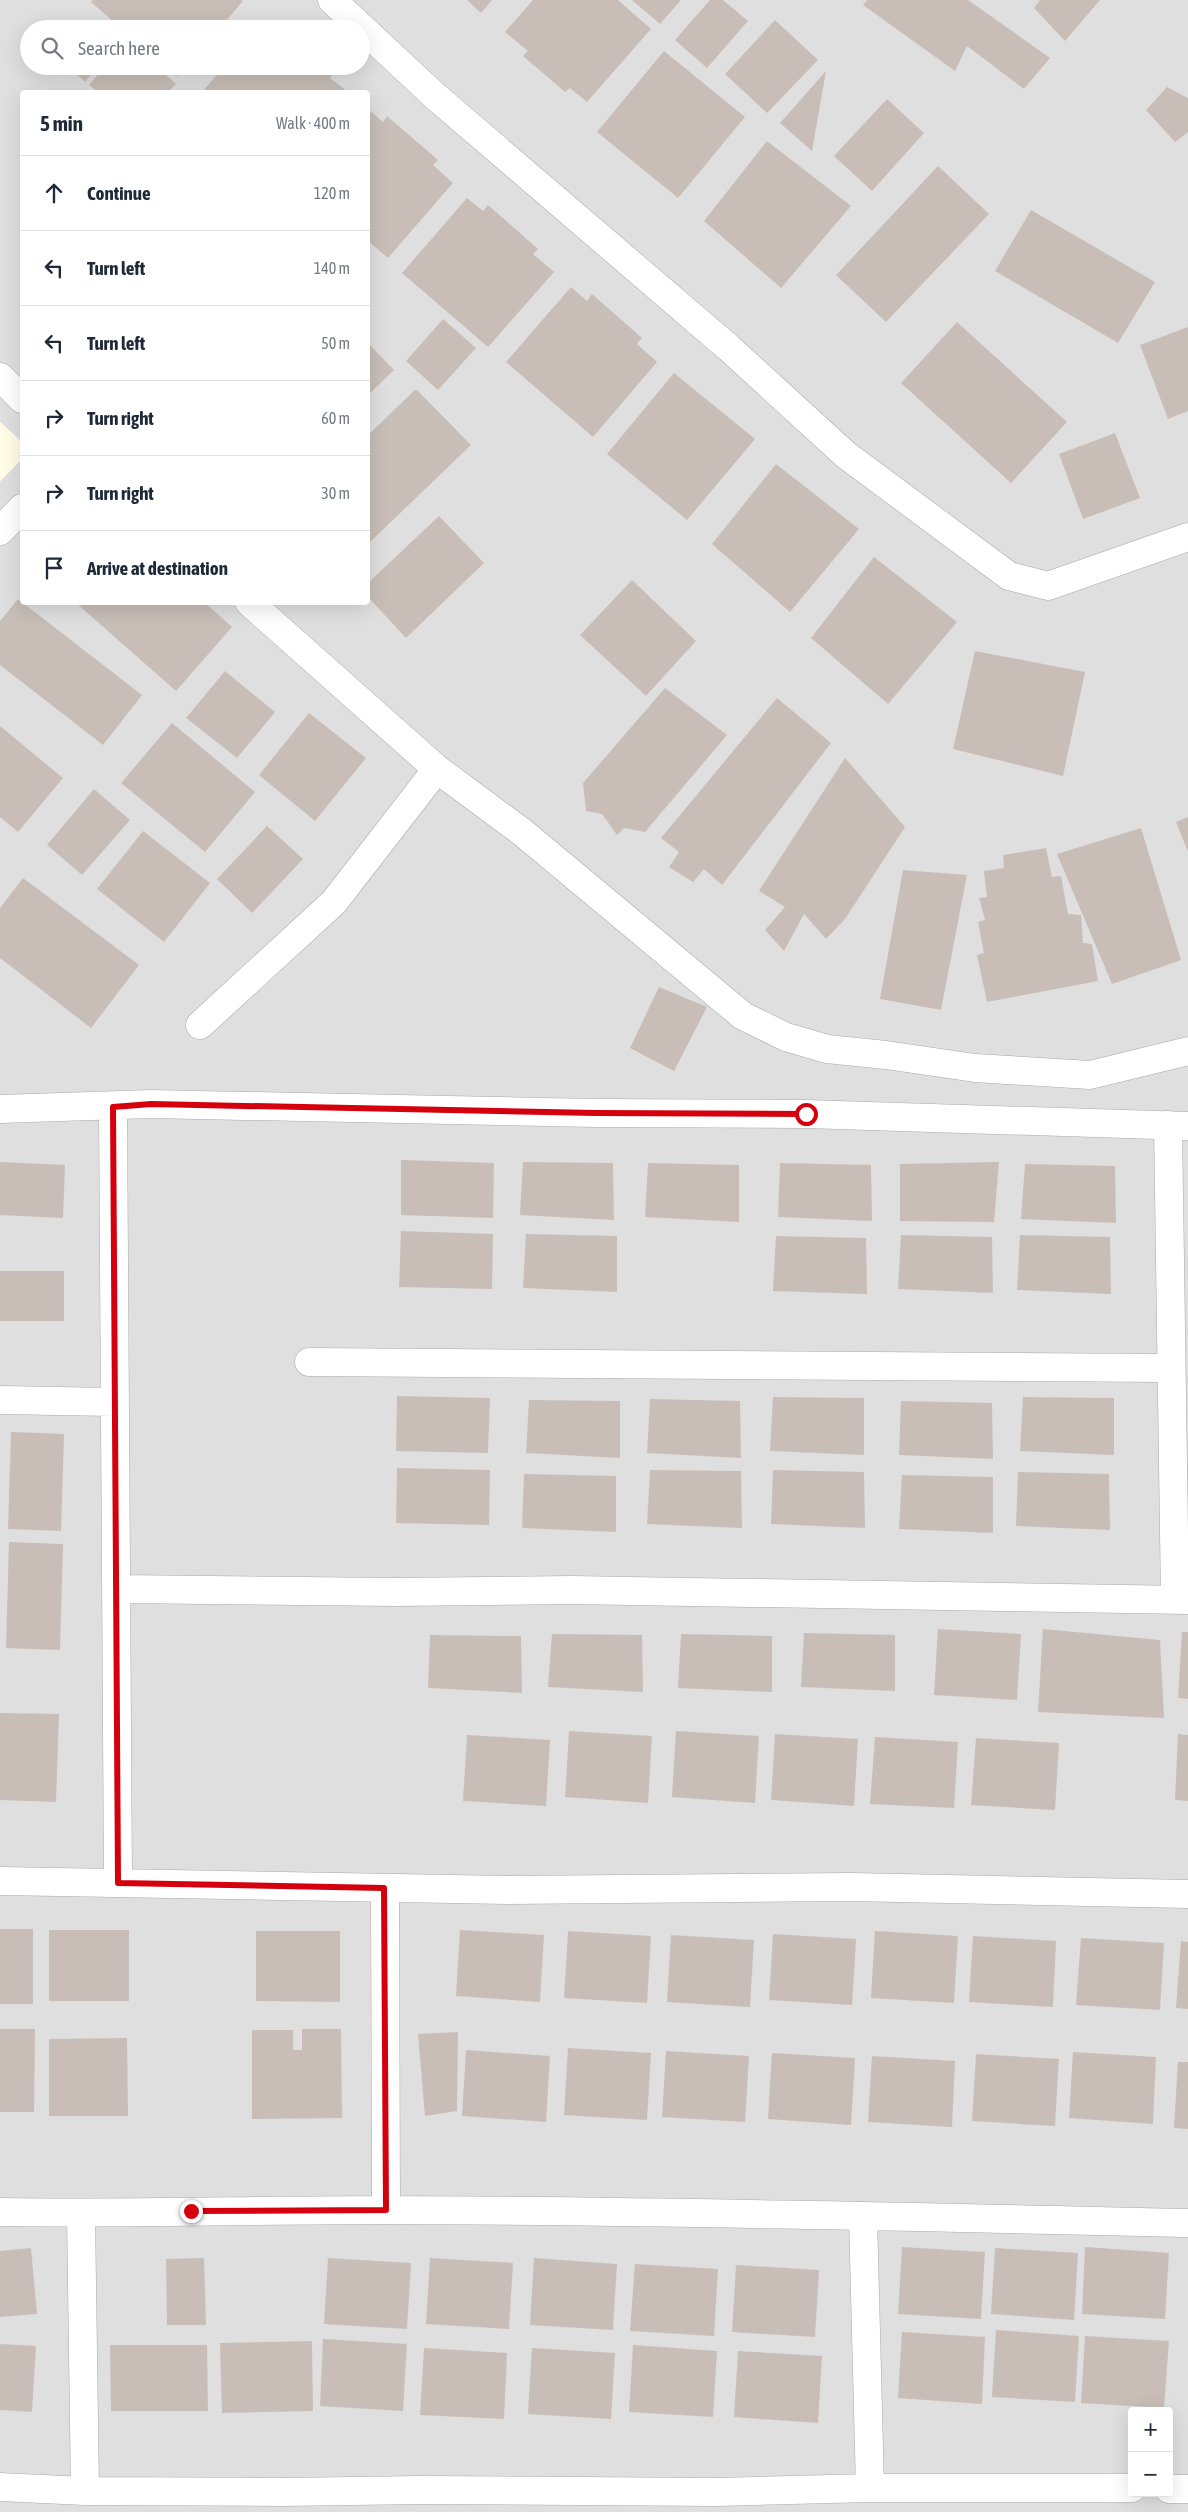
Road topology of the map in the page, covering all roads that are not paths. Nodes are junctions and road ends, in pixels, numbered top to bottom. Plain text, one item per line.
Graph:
1 (332, 0) edge
2 (354, 20) edge
3 (370, 35) edge
4 (0, 377) edge
5 (20, 396) edge
6 (20, 510) edge
7 (0, 531) edge
8 (1188, 538) edge
9 (252, 605) edge
10 (437, 769) junction
11 (200, 1025) dead end
12 (1188, 1051) edge
13 (113, 1107) junction
14 (0, 1110) edge
15 (1178, 1126) edge
16 (309, 1362) dead end
17 (1170, 1368) junction
18 (0, 1400) edge
19 (113, 1402) junction
20 (117, 1589) junction
21 (1181, 1599) edge
22 (0, 1881) edge
23 (118, 1883) junction
24 (384, 1888) junction
25 (1188, 1894) edge
26 (386, 2210) junction
27 (0, 2212) edge
28 (81, 2214) junction
29 (863, 2216) junction
30 (1188, 2223) edge
31 (0, 2487) edge
32 (870, 2488) junction
33 (1128, 2488) edge
34 (1173, 2489) edge
35 (1188, 2489) edge
36 (85, 2491) junction

1 - 2 street
3 - 8 street
4 - 5 street
6 - 7 street
9 - 10 street
10 - 11 street
10 - 12 street
13 - 14 street
13 - 15 street
13 - 19 street
15 - 17 street
16 - 17 street
17 - 21 street
18 - 19 street
19 - 20 street
20 - 21 street
20 - 23 street
22 - 23 street
23 - 24 street
24 - 25 street
24 - 26 street
26 - 28 street
26 - 29 street
27 - 28 street
28 - 36 street
29 - 30 street
29 - 32 street
31 - 36 street
32 - 33 street
32 - 36 street
34 - 35 street

